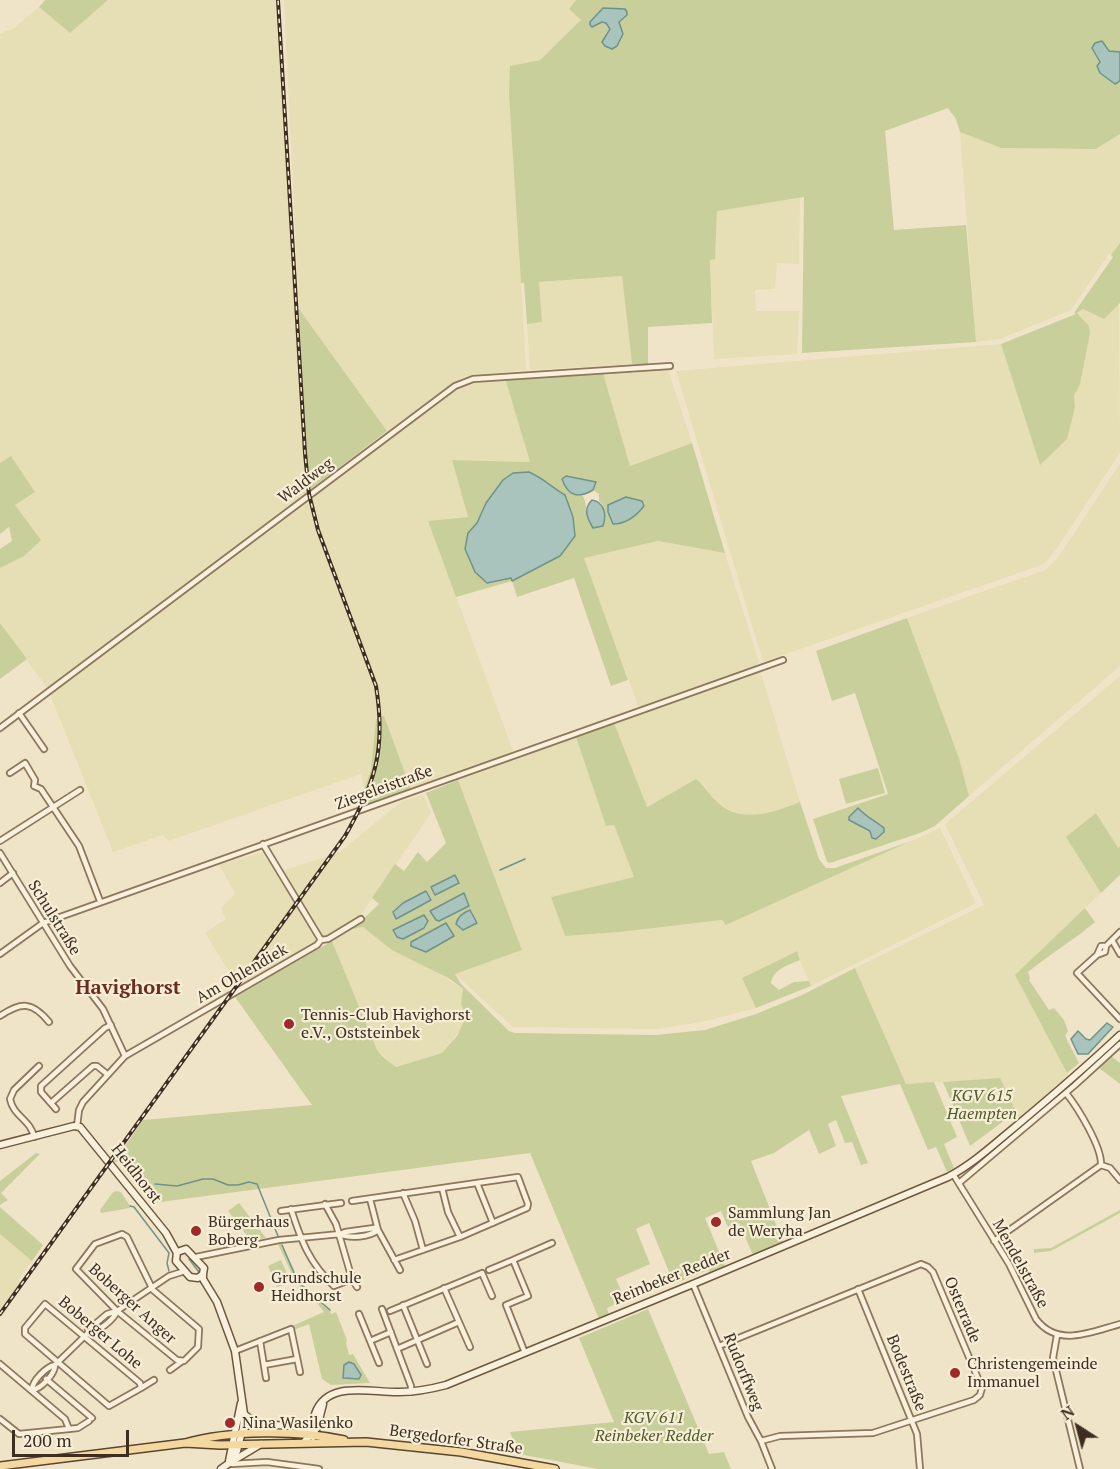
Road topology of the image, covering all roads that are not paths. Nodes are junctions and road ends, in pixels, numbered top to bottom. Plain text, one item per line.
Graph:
1 (670, 366) dead end
2 (783, 660) dead end
3 (19, 713) junction
4 (0, 728) edge
5 (44, 749) dead end
6 (10, 773) dead end
7 (81, 790) dead end
8 (53, 807) junction
9 (0, 841) edge
10 (263, 844) junction
11 (0, 853) edge
12 (13, 873) junction
13 (0, 883) edge
14 (100, 901) junction
15 (361, 920) dead end
16 (43, 922) junction
17 (1120, 932) edge
18 (321, 940) junction
19 (1112, 940) junction
20 (0, 954) edge
21 (1120, 954) edge
22 (0, 1016) edge
23 (1120, 1018) edge
24 (48, 1022) dead end
25 (111, 1025) junction
26 (1120, 1035) edge
27 (1120, 1044) edge
28 (125, 1056) junction
29 (39, 1066) dead end
30 (107, 1074) junction
31 (1066, 1093) junction
32 (51, 1103) junction
33 (56, 1108) dead end
34 (77, 1126) junction
35 (34, 1137) junction
36 (0, 1145) edge
37 (1101, 1165) junction
38 (953, 1174) junction
39 (1120, 1180) edge
40 (477, 1183) junction
41 (959, 1183) junction
42 (442, 1188) junction
43 (403, 1193) junction
44 (370, 1199) junction
45 (352, 1201) dead end
46 (341, 1203) dead end
47 (325, 1204) junction
48 (291, 1209) junction
49 (281, 1211) dead end
50 (493, 1223) junction
51 (378, 1230) junction
52 (340, 1234) junction
53 (460, 1237) junction
54 (300, 1239) junction
55 (994, 1241) junction
56 (552, 1243) dead end
57 (423, 1250) junction
58 (180, 1251) junction
59 (211, 1256) junction
60 (196, 1257) junction
61 (394, 1260) junction
62 (513, 1260) junction
63 (178, 1265) junction
64 (203, 1266) junction
65 (400, 1270) dead end
66 (489, 1270) dead end
67 (185, 1271) junction
68 (203, 1274) junction
69 (169, 1276) junction
70 (196, 1279) junction
71 (352, 1279) junction
72 (693, 1284) junction
73 (151, 1287) junction
74 (208, 1287) junction
75 (357, 1287) dead end
76 (444, 1288) junction
77 (858, 1289) junction
78 (492, 1296) dead end
79 (403, 1305) junction
80 (382, 1309) dead end
81 (117, 1311) junction
82 (390, 1311) dead end
83 (359, 1314) dead end
84 (459, 1322) junction
85 (1120, 1324) edge
86 (391, 1332) junction
87 (86, 1334) junction
88 (1057, 1335) junction
89 (417, 1340) junction
90 (260, 1341) junction
91 (370, 1341) junction
92 (719, 1346) junction
93 (470, 1347) dead end
94 (396, 1349) junction
95 (235, 1351) junction
96 (525, 1353) junction
97 (297, 1359) junction
98 (181, 1362) junction
99 (56, 1363) junction
100 (379, 1363) dead end
101 (0, 1364) edge
102 (427, 1364) dead end
103 (264, 1365) junction
104 (170, 1370) dead end
105 (300, 1372) dead end
106 (266, 1377) dead end
107 (46, 1380) junction
108 (154, 1380) dead end
109 (141, 1388) junction
110 (32, 1390) junction
111 (411, 1392) junction
112 (241, 1402) junction
113 (244, 1414) junction
114 (0, 1419) edge
115 (912, 1420) junction
116 (69, 1429) junction
117 (238, 1435) junction
118 (312, 1435) junction
119 (761, 1441) junction
120 (304, 1442) junction
121 (317, 1442) junction
122 (352, 1442) junction
123 (185, 1443) junction
124 (263, 1443) junction
125 (236, 1444) junction
126 (220, 1445) junction
127 (230, 1456) junction
128 (252, 1462) junction
129 (228, 1464) junction
130 (0, 1466) edge
131 (221, 1469) edge
132 (254, 1469) edge
133 (319, 1469) edge
134 (555, 1469) edge
135 (771, 1469) edge
136 (920, 1469) edge
137 (1080, 1469) edge

1 - 3 street, Waldweg
2 - 10 street, Ziegeleistraße
3 - 4 street, Waldweg
3 - 5 street
6 - 8 street
7 - 8 street
8 - 9 street
8 - 14 street
10 - 14 street, Ziegeleistraße
10 - 18 street
11 - 12 street, Schulstraße
12 - 13 street
12 - 16 street, Schulstraße
14 - 16 street, Ziegeleistraße
15 - 18 street, Am Ohlendiek
16 - 20 street, Ziegeleistraße
16 - 25 street, Schulstraße
17 - 19 street
18 - 28 street, Am Ohlendiek
19 - 21 street
19 - 23 street
22 - 24 street
25 - 28 street, Schulstraße
25 - 32 street
26 - 38 main road, Reinbeker Redder
27 - 31 street
28 - 30 street, Am Ohlendiek
29 - 35 street
30 - 32 street
30 - 34 street, Am Ohlendiek
31 - 37 street
31 - 41 street
32 - 33 street
34 - 35 main road
34 - 58 main road, Heidhorst
35 - 36 main road
37 - 39 street
37 - 55 street
38 - 41 street, Mendelstraße
38 - 72 main road, Reinbeker Redder
40 - 42 street
40 - 50 street
40 - 50 street
41 - 55 street, Mendelstraße
42 - 43 street
42 - 53 street
43 - 44 street
43 - 57 street
44 - 45 street
44 - 51 street
46 - 47 street
47 - 48 street
47 - 52 street
48 - 49 street
48 - 54 street
50 - 53 street
51 - 52 street
51 - 61 street
52 - 54 street
52 - 71 street
53 - 57 street
54 - 59 street
54 - 71 street
55 - 88 street, Mendelstraße
56 - 62 street
57 - 61 street
58 - 60 main road, Heidhorst
58 - 63 main road
59 - 60 street
59 - 64 street
60 - 64 main road, Heidhorst
61 - 65 street
62 - 66 street
62 - 96 street
63 - 67 main road
63 - 69 street
64 - 68 main road
67 - 69 street
67 - 70 main road
68 - 70 main road
68 - 74 main road
69 - 73 street
70 - 74 main road
71 - 75 street
72 - 92 street, Rudorffweg
72 - 96 main road, Reinbeker Redder
73 - 81 street
73 - 81 street, Boberger Anger
73 - 98 street, Boberger Anger
74 - 95 main road
76 - 78 street
76 - 79 street
76 - 84 street
77 - 92 street, Osterrade
77 - 115 street, Bodestraße
77 - 115 street, Osterrade
79 - 82 street
79 - 89 street
80 - 86 street
81 - 87 street
81 - 98 street, Boberger Anger
83 - 91 street
84 - 89 street
84 - 93 street
85 - 88 street
86 - 91 street
86 - 94 street
87 - 99 street
87 - 99 street, Boberger Lohe
87 - 109 street, Boberger Lohe
88 - 137 street
89 - 94 street
89 - 102 street
90 - 95 street
90 - 97 street
90 - 103 street
91 - 100 street
92 - 119 street, Rudorffweg
94 - 111 street
95 - 112 main road
96 - 111 main road, Reinbeker Redder
97 - 103 street
97 - 105 street
98 - 104 street, Boberger Anger
99 - 107 street
99 - 109 street, Boberger Lohe
99 - 110 street
101 - 110 street
103 - 106 street
107 - 110 street
107 - 116 street
108 - 109 street, Boberger Lohe
110 - 116 street
111 - 118 main road, Reinbeker Redder
112 - 113 main road
112 - 117 main road
113 - 117 main road
113 - 118 main road
114 - 116 street
115 - 119 street, Osterrade
115 - 136 street, Bodestraße
117 - 118 main road, Bergedorfer Straße
117 - 123 main road, Bergedorfer Straße
117 - 125 main road
118 - 120 main road, Reinbeker Redder
118 - 121 main road
118 - 122 main road, Bergedorfer Straße
119 - 135 street, Rudorffweg
120 - 121 main road, Bergedorfer Straße
120 - 124 main road, Bergedorfer Straße
121 - 122 main road, Bergedorfer Straße
122 - 134 main road, Bergedorfer Straße
123 - 126 main road, Bergedorfer Straße
123 - 130 main road, Bergedorfer Straße
124 - 125 main road, Bergedorfer Straße
124 - 129 main road
125 - 126 main road, Bergedorfer Straße
125 - 127 main road
125 - 129 main road
126 - 127 main road
127 - 129 main road
128 - 129 street
128 - 132 street
128 - 133 street
129 - 131 main road

